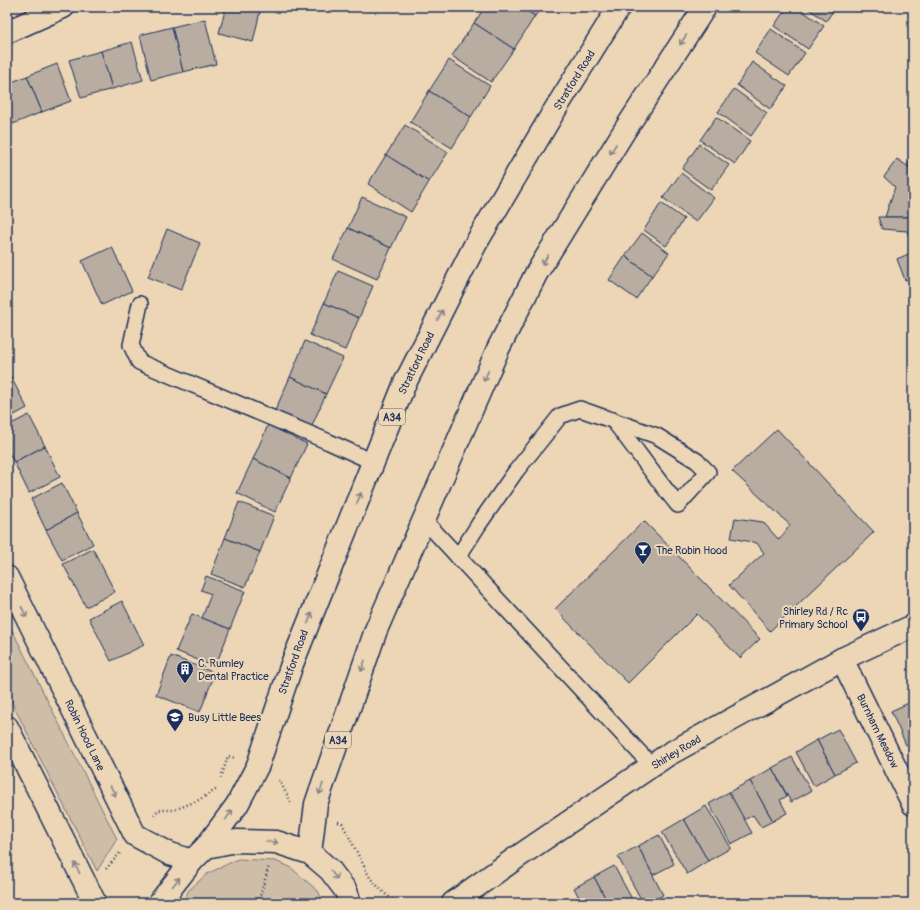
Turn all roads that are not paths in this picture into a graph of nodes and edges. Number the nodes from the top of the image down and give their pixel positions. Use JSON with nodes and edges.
{"nodes":[{"id":1,"x":63,"y":7,"type":"edge"},
{"id":2,"x":619,"y":7,"type":"edge"},
{"id":3,"x":705,"y":7,"type":"edge"},
{"id":4,"x":7,"y":32,"type":"edge"},
{"id":5,"x":140,"y":304,"type":"dead end"},
{"id":6,"x":612,"y":420,"type":"junction"},
{"id":7,"x":373,"y":462,"type":"junction"},
{"id":8,"x":424,"y":520,"type":"junction"},
{"id":9,"x":458,"y":557,"type":"junction"},
{"id":10,"x":7,"y":577,"type":"edge"},
{"id":11,"x":913,"y":626,"type":"edge"},
{"id":12,"x":842,"y":659,"type":"junction"},
{"id":13,"x":7,"y":727,"type":"edge"},
{"id":14,"x":652,"y":766,"type":"junction"},
{"id":15,"x":913,"y":804,"type":"edge"},
{"id":16,"x":310,"y":853,"type":"junction"},
{"id":17,"x":199,"y":854,"type":"junction"},
{"id":18,"x":95,"y":903,"type":"edge"},
{"id":19,"x":159,"y":903,"type":"edge"},
{"id":20,"x":350,"y":903,"type":"edge"},
{"id":21,"x":453,"y":903,"type":"edge"}],
"edges":[{"from":1,"to":4,"type":"main road"},
{"from":7,"to":2,"type":"main road","name":"Stratford Road","number":"A34","one_way":true},
{"from":3,"to":8,"type":"main road","number":"A34","one_way":true},
{"from":5,"to":7,"type":"lane"},
{"from":6,"to":6,"type":"lane"},
{"from":6,"to":9,"type":"lane"},
{"from":17,"to":7,"type":"main road","name":"Stratford Road","number":"A34","one_way":true},
{"from":8,"to":9,"type":"lane"},
{"from":8,"to":16,"type":"main road","number":"A34","one_way":true},
{"from":9,"to":14,"type":"lane"},
{"from":10,"to":17,"type":"main road","name":"Robin Hood Lane","one_way":true},
{"from":11,"to":12,"type":"main road","name":"Shirley Road"},
{"from":12,"to":14,"type":"main road","name":"Shirley Road"},
{"from":12,"to":15,"type":"main road","name":"Burnham Meadow"},
{"from":18,"to":13,"type":"main road","one_way":true},
{"from":14,"to":21,"type":"main road","name":"Shirley Road"},
{"from":17,"to":16,"type":"main road","one_way":true},
{"from":16,"to":20,"type":"main road","one_way":true},
{"from":19,"to":17,"type":"main road","name":"Stratford Road","one_way":true}]}
